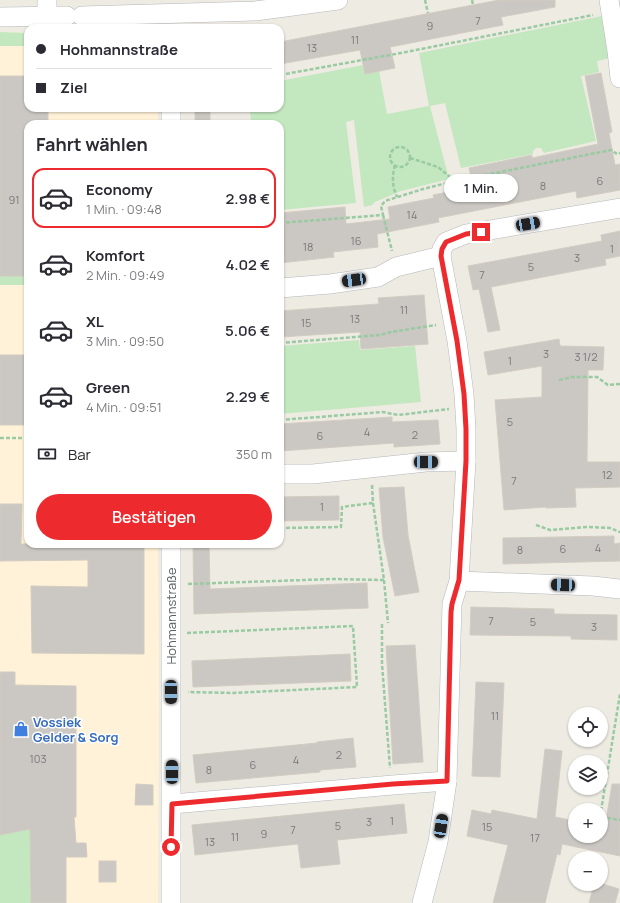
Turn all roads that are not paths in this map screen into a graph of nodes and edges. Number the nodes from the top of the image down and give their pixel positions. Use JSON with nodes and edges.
{"nodes":[{"id":1,"x":338,"y":0,"type":"edge"},
{"id":2,"x":609,"y":0,"type":"edge"},
{"id":3,"x":47,"y":8,"type":"edge"},
{"id":4,"x":0,"y":16,"type":"edge"},
{"id":5,"x":170,"y":21,"type":"edge"},
{"id":6,"x":620,"y":78,"type":"edge"},
{"id":7,"x":620,"y":208,"type":"edge"},
{"id":8,"x":441,"y":256,"type":"junction"},
{"id":9,"x":284,"y":288,"type":"edge"},
{"id":10,"x":466,"y":461,"type":"junction"},
{"id":11,"x":284,"y":474,"type":"edge"},
{"id":12,"x":171,"y":548,"type":"edge"},
{"id":13,"x":459,"y":580,"type":"junction"},
{"id":14,"x":620,"y":589,"type":"edge"},
{"id":15,"x":447,"y":781,"type":"junction"},
{"id":16,"x":172,"y":804,"type":"junction"},
{"id":17,"x":171,"y":903,"type":"edge"},
{"id":18,"x":422,"y":903,"type":"edge"}],
"edges":[{"from":1,"to":5,"type":"street"},
{"from":2,"to":6,"type":"street"},
{"from":3,"to":4,"type":"street"},
{"from":3,"to":5,"type":"street"},
{"from":7,"to":8,"type":"street"},
{"from":8,"to":9,"type":"street"},
{"from":8,"to":10,"type":"street"},
{"from":10,"to":11,"type":"street"},
{"from":10,"to":13,"type":"street"},
{"from":12,"to":16,"type":"street","name":"Hohmannstraße"},
{"from":13,"to":14,"type":"street"},
{"from":13,"to":15,"type":"street"},
{"from":15,"to":16,"type":"street"},
{"from":15,"to":18,"type":"street"},
{"from":16,"to":17,"type":"street","name":"Hohmannstraße"}]}
